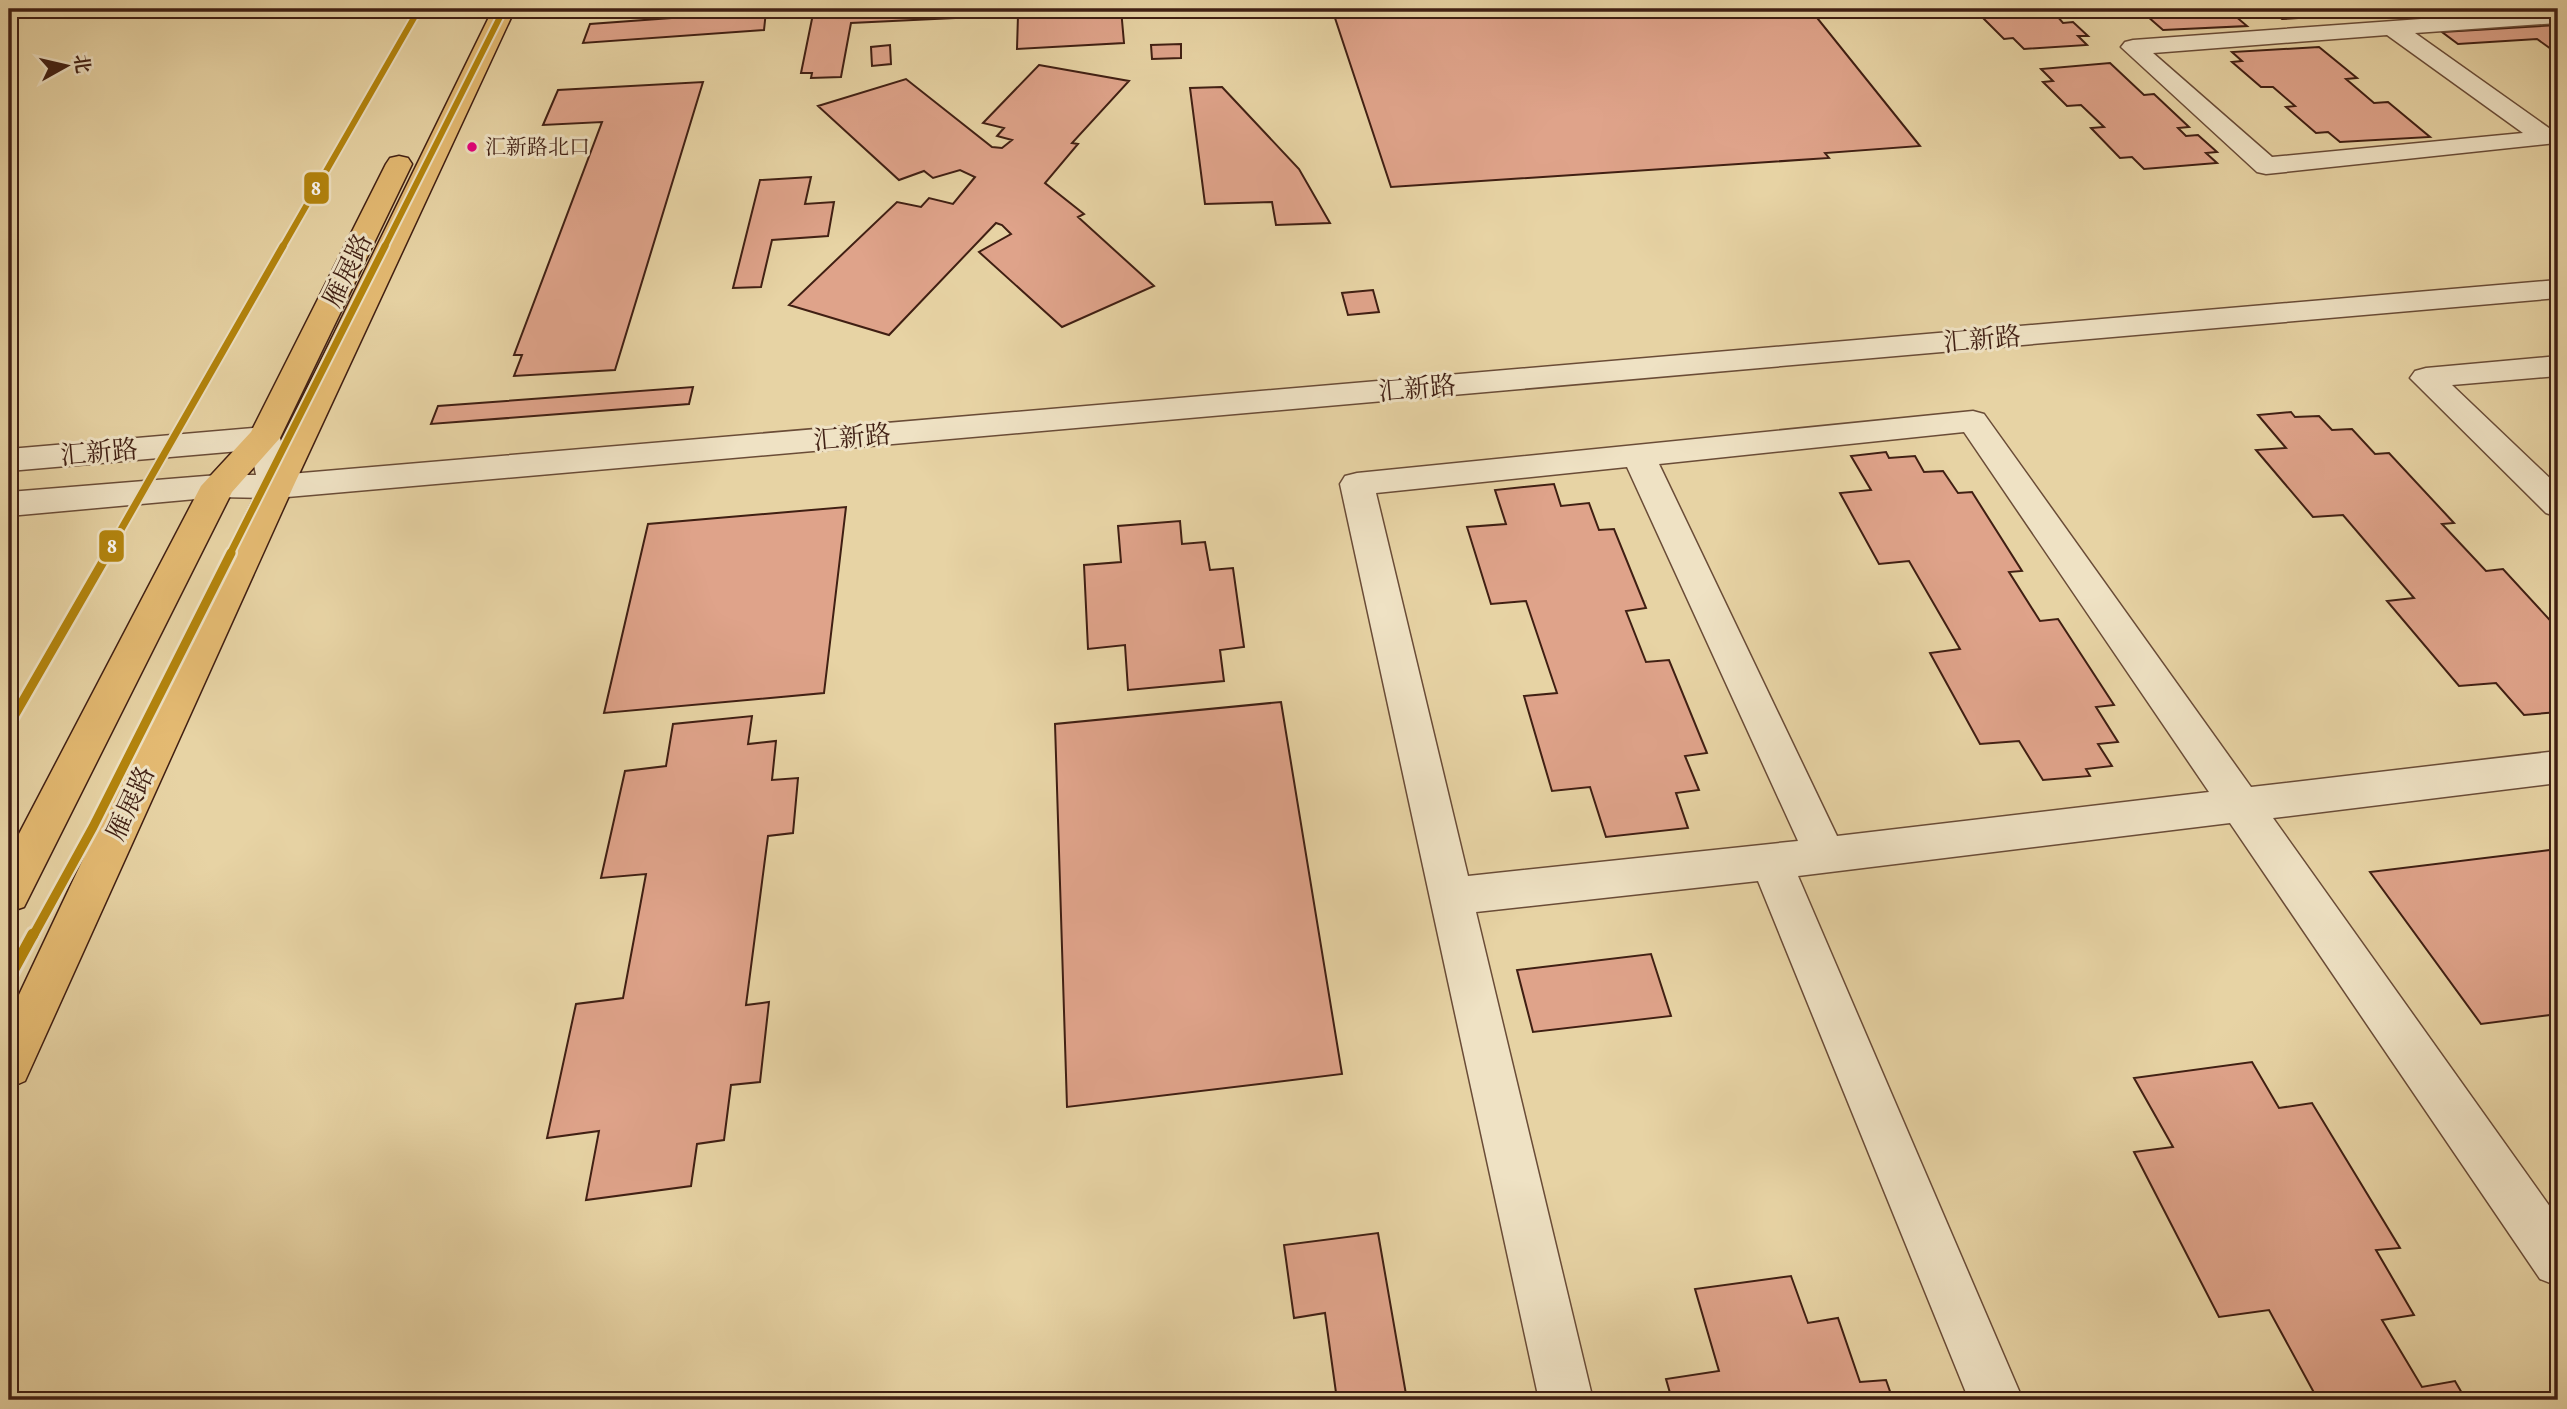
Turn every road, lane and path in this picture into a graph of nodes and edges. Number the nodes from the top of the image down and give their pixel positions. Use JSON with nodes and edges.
{"nodes":[{"id":1,"x":477,"y":9,"type":"edge"},
{"id":2,"x":504,"y":9,"type":"edge"},
{"id":3,"x":2558,"y":16,"type":"edge"},
{"id":4,"x":2392,"y":28,"type":"junction"},
{"id":5,"x":2558,"y":289,"type":"edge"},
{"id":6,"x":2558,"y":366,"type":"edge"},
{"id":7,"x":264,"y":438,"type":"junction"},
{"id":8,"x":1638,"y":455,"type":"junction"},
{"id":9,"x":9,"y":460,"type":"edge"},
{"id":10,"x":218,"y":486,"type":"junction"},
{"id":11,"x":276,"y":487,"type":"junction"},
{"id":12,"x":9,"y":504,"type":"edge"},
{"id":13,"x":2558,"y":505,"type":"edge"},
{"id":14,"x":2558,"y":767,"type":"edge"},
{"id":15,"x":2242,"y":806,"type":"junction"},
{"id":16,"x":1825,"y":855,"type":"junction"},
{"id":17,"x":1771,"y":862,"type":"junction"},
{"id":18,"x":9,"y":894,"type":"edge"},
{"id":19,"x":1451,"y":896,"type":"junction"},
{"id":20,"x":9,"y":1066,"type":"edge"},
{"id":21,"x":2558,"y":1261,"type":"edge"},
{"id":22,"x":1566,"y":1400,"type":"edge"},
{"id":23,"x":1996,"y":1400,"type":"edge"}],
"edges":[{"from":1,"to":7,"type":"main road","name":"雁展路"},
{"from":2,"to":11,"type":"main road","name":"雁展路"},
{"from":3,"to":4,"type":"street"},
{"from":4,"to":4,"type":"street"},
{"from":5,"to":11,"type":"street","name":"汇新路"},
{"from":6,"to":13,"type":"street"},
{"from":7,"to":9,"type":"street","name":"汇新路"},
{"from":7,"to":10,"type":"main road","name":"雁展路"},
{"from":7,"to":11,"type":"street"},
{"from":8,"to":15,"type":"street"},
{"from":8,"to":16,"type":"street"},
{"from":8,"to":19,"type":"street"},
{"from":10,"to":11,"type":"street","name":"汇新路"},
{"from":10,"to":12,"type":"street","name":"汇新路"},
{"from":10,"to":18,"type":"main road","name":"雁展路"},
{"from":11,"to":20,"type":"main road","name":"雁展路"},
{"from":14,"to":15,"type":"street"},
{"from":15,"to":16,"type":"street"},
{"from":15,"to":21,"type":"street"},
{"from":16,"to":17,"type":"street"},
{"from":17,"to":19,"type":"street"},
{"from":17,"to":23,"type":"street"},
{"from":19,"to":22,"type":"street"}]}
